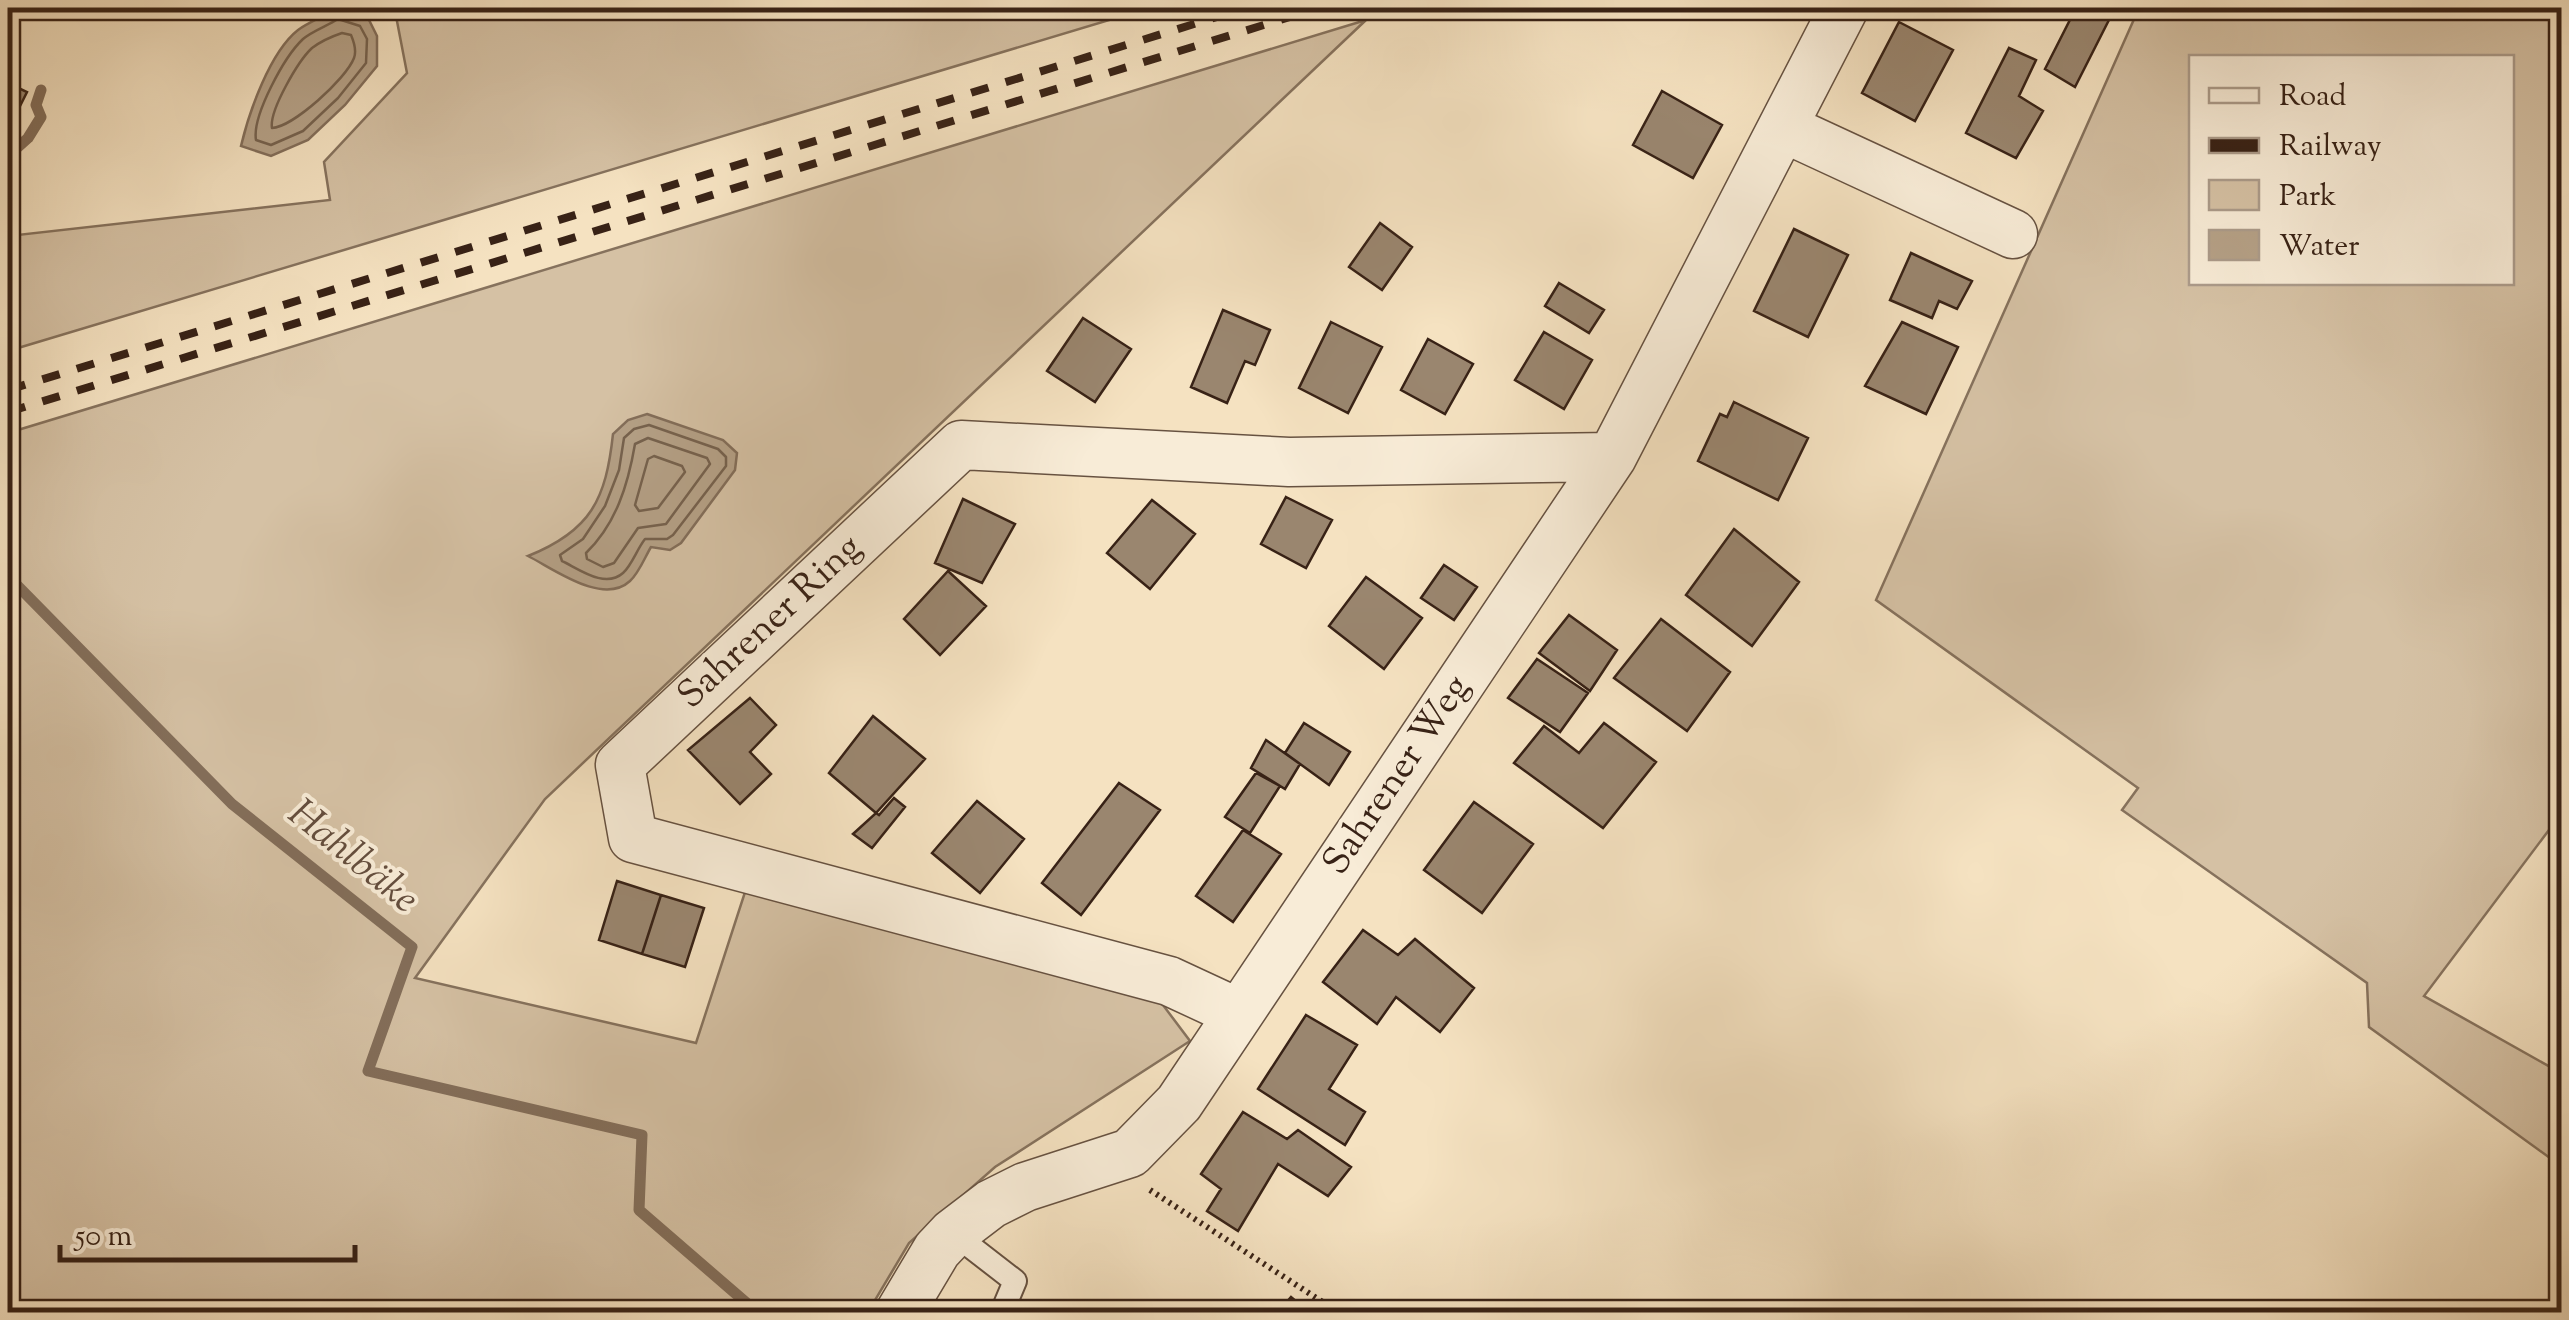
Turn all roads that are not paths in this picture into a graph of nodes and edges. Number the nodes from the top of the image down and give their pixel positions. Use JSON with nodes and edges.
{"nodes":[{"id":1,"x":1844,"y":8,"type":"edge"},
{"id":2,"x":1784,"y":128,"type":"junction"},
{"id":3,"x":2013,"y":234,"type":"dead end"},
{"id":4,"x":1612,"y":457,"type":"junction"},
{"id":5,"x":1238,"y":1014,"type":"junction"},
{"id":6,"x":953,"y":1233,"type":"junction"},
{"id":7,"x":900,"y":1312,"type":"edge"},
{"id":8,"x":1002,"y":1312,"type":"edge"}],
"edges":[{"from":1,"to":2,"type":"street","name":"Sahrener Weg"},
{"from":2,"to":3,"type":"street"},
{"from":2,"to":4,"type":"street","name":"Sahrener Weg"},
{"from":4,"to":5,"type":"street","name":"Sahrener Weg"},
{"from":4,"to":5,"type":"street","name":"Sahrener Ring"},
{"from":5,"to":6,"type":"street","name":"Sahrener Weg"},
{"from":6,"to":7,"type":"street","name":"Sahrener Weg"},
{"from":6,"to":8,"type":"lane"}]}
